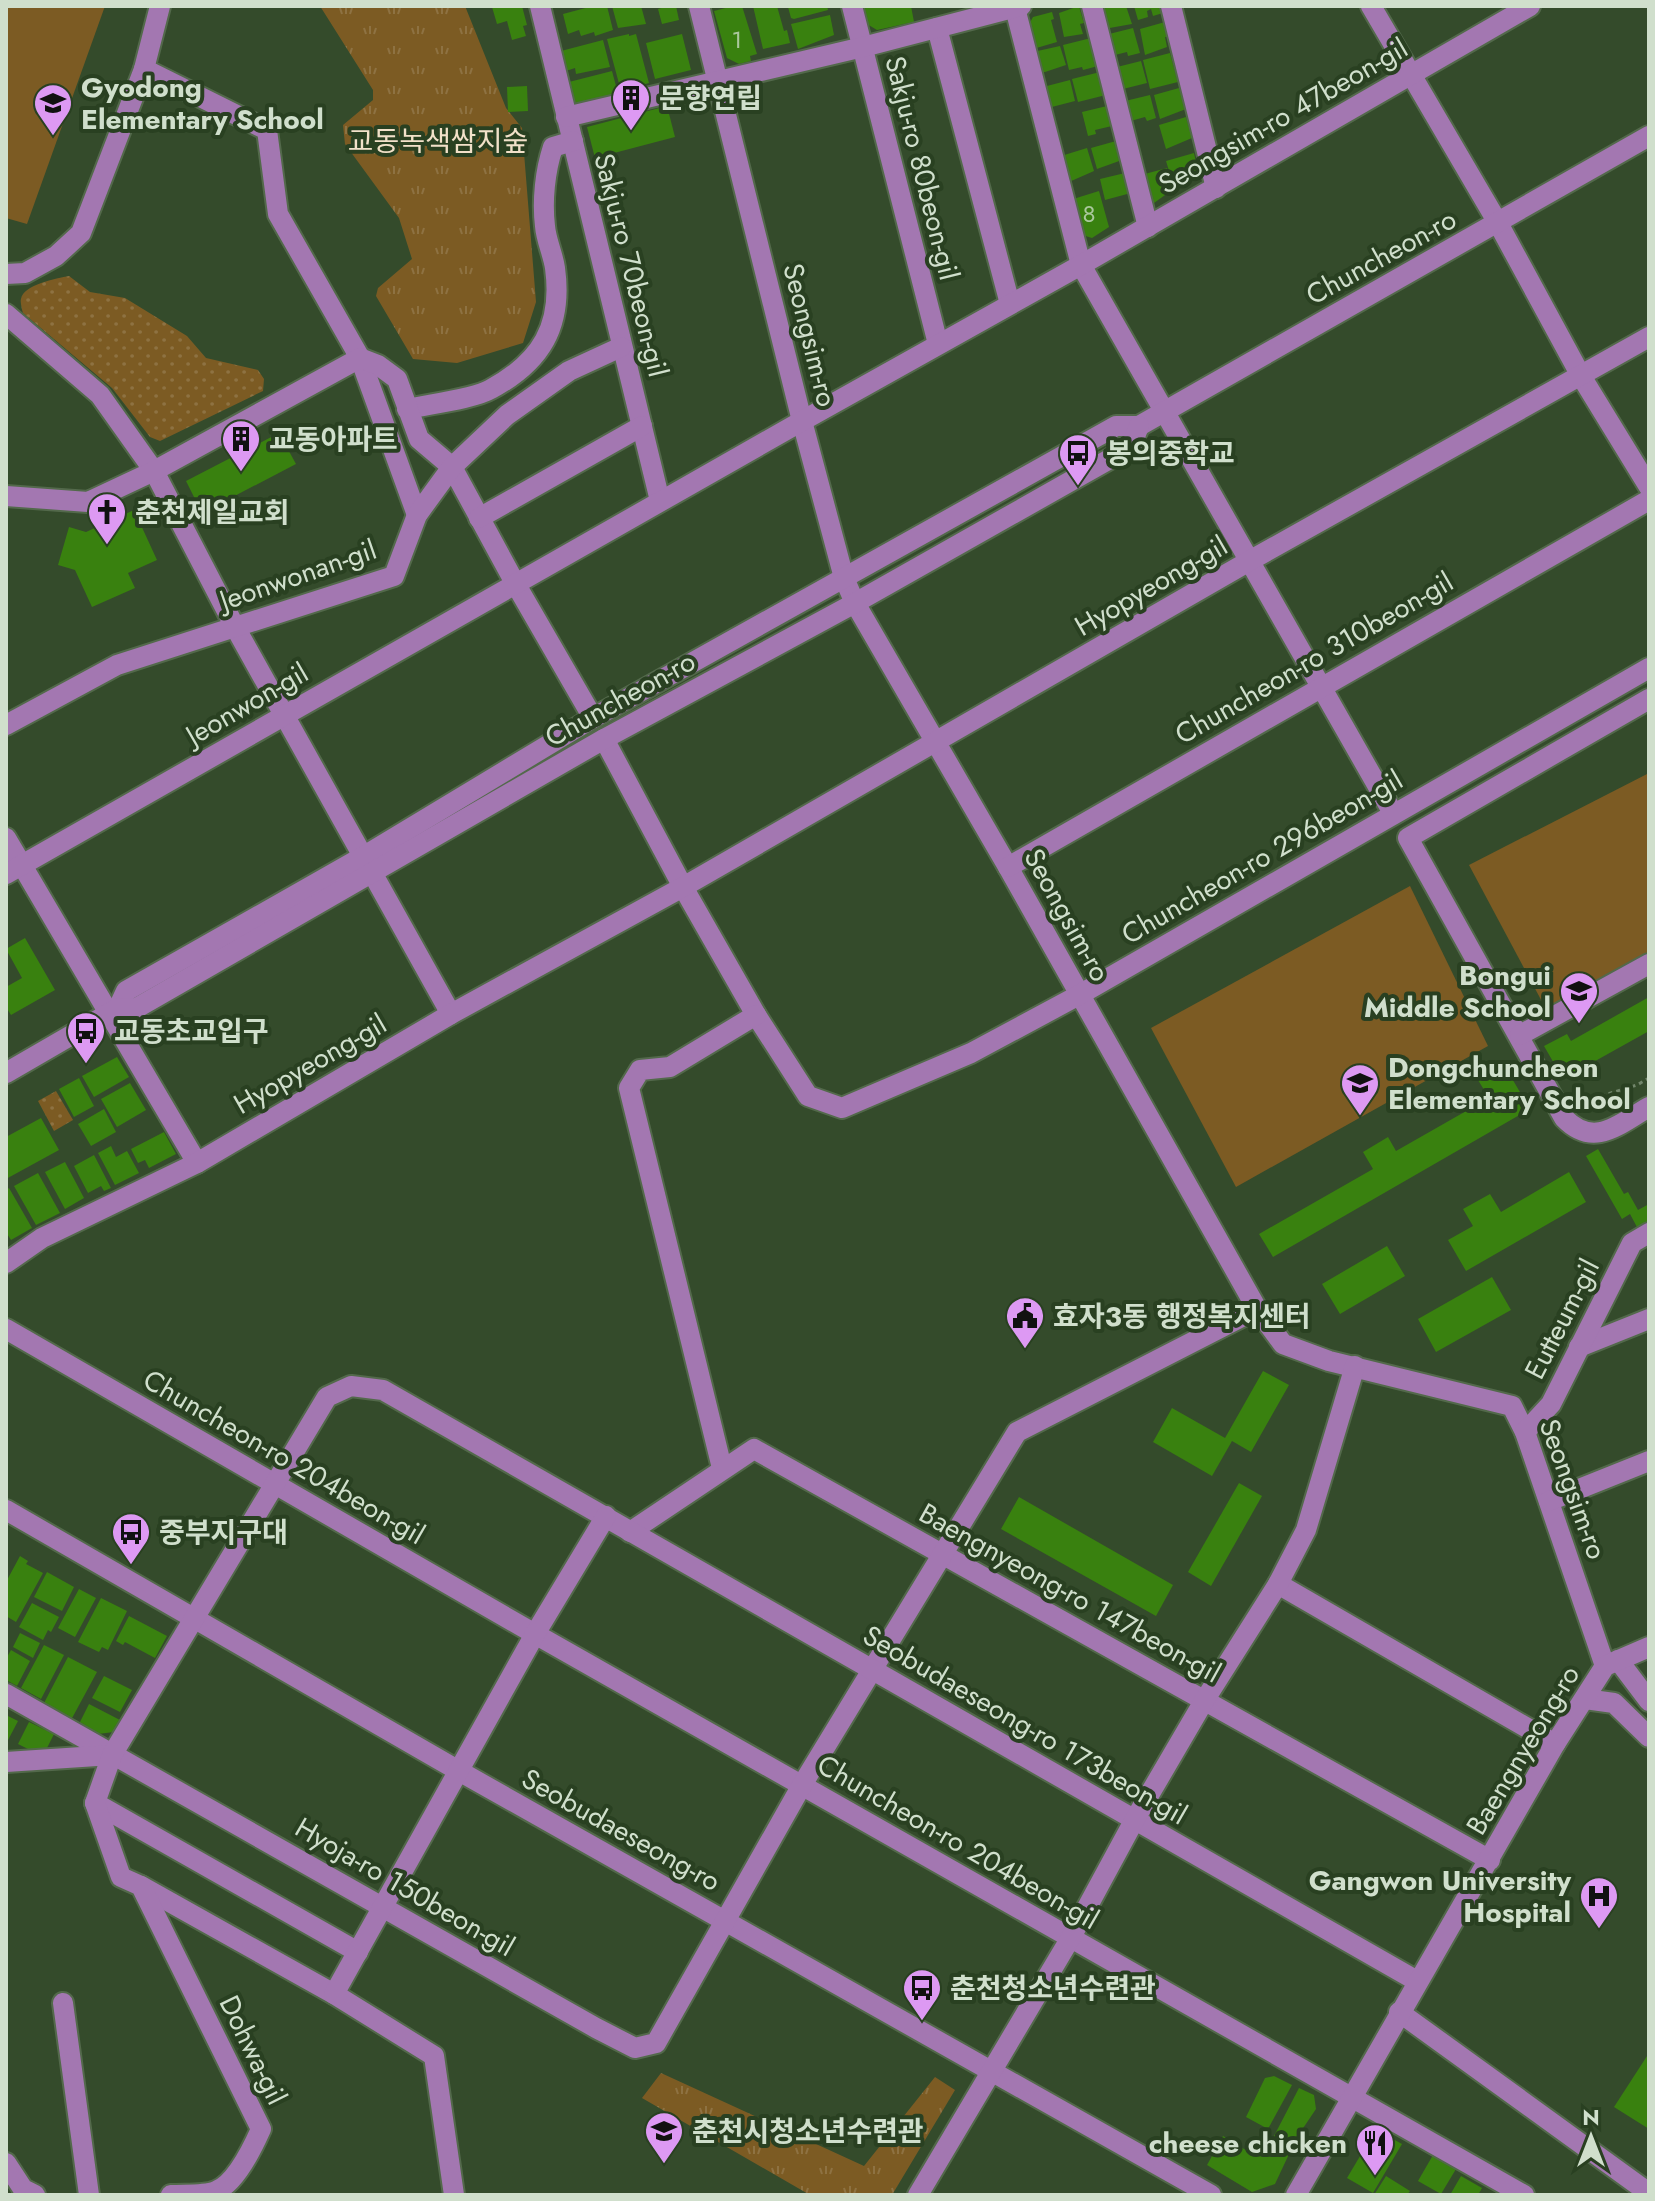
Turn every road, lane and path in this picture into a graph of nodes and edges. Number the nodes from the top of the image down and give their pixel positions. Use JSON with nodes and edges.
{"nodes":[{"id":1,"x":160,"y":6,"type":"edge"},
{"id":2,"x":540,"y":6,"type":"edge"},
{"id":3,"x":699,"y":6,"type":"edge"},
{"id":4,"x":852,"y":6,"type":"edge"},
{"id":5,"x":1092,"y":6,"type":"edge"},
{"id":6,"x":1171,"y":6,"type":"edge"},
{"id":7,"x":1371,"y":6,"type":"edge"},
{"id":8,"x":1530,"y":6,"type":"edge"},
{"id":9,"x":1018,"y":7,"type":"edge"},
{"id":10,"x":937,"y":28,"type":"junction"},
{"id":11,"x":863,"y":47,"type":"junction"},
{"id":12,"x":144,"y":69,"type":"junction"},
{"id":13,"x":1411,"y":74,"type":"junction"},
{"id":14,"x":718,"y":82,"type":"junction"},
{"id":15,"x":566,"y":117,"type":"junction"},
{"id":16,"x":1649,"y":136,"type":"edge"},
{"id":17,"x":573,"y":141,"type":"junction"},
{"id":18,"x":1216,"y":188,"type":"junction"},
{"id":19,"x":1498,"y":223,"type":"junction"},
{"id":20,"x":1148,"y":227,"type":"junction"},
{"id":21,"x":1081,"y":265,"type":"junction"},
{"id":22,"x":6,"y":274,"type":"edge"},
{"id":23,"x":1010,"y":304,"type":"junction"},
{"id":24,"x":6,"y":314,"type":"edge"},
{"id":25,"x":1649,"y":337,"type":"edge"},
{"id":26,"x":938,"y":344,"type":"junction"},
{"id":27,"x":621,"y":347,"type":"junction"},
{"id":28,"x":360,"y":358,"type":"junction"},
{"id":29,"x":1581,"y":376,"type":"junction"},
{"id":30,"x":407,"y":409,"type":"junction"},
{"id":31,"x":1166,"y":410,"type":"junction"},
{"id":32,"x":802,"y":421,"type":"junction"},
{"id":33,"x":642,"y":426,"type":"junction"},
{"id":34,"x":1139,"y":426,"type":"junction"},
{"id":35,"x":452,"y":467,"type":"junction"},
{"id":36,"x":154,"y":471,"type":"junction"},
{"id":37,"x":1649,"y":487,"type":"edge"},
{"id":38,"x":6,"y":496,"type":"edge"},
{"id":39,"x":1649,"y":500,"type":"edge"},
{"id":40,"x":660,"y":501,"type":"junction"},
{"id":41,"x":417,"y":515,"type":"junction"},
{"id":42,"x":479,"y":518,"type":"junction"},
{"id":43,"x":1251,"y":560,"type":"junction"},
{"id":44,"x":844,"y":578,"type":"junction"},
{"id":45,"x":515,"y":583,"type":"junction"},
{"id":46,"x":855,"y":603,"type":"junction"},
{"id":47,"x":235,"y":627,"type":"junction"},
{"id":48,"x":1649,"y":668,"type":"edge"},
{"id":49,"x":1321,"y":686,"type":"junction"},
{"id":50,"x":1647,"y":704,"type":"edge"},
{"id":51,"x":284,"y":716,"type":"junction"},
{"id":52,"x":593,"y":718,"type":"junction"},
{"id":53,"x":6,"y":725,"type":"edge"},
{"id":54,"x":604,"y":739,"type":"junction"},
{"id":55,"x":935,"y":742,"type":"junction"},
{"id":56,"x":1393,"y":813,"type":"junction"},
{"id":57,"x":6,"y":838,"type":"edge"},
{"id":58,"x":368,"y":864,"type":"junction"},
{"id":59,"x":1008,"y":867,"type":"junction"},
{"id":60,"x":14,"y":870,"type":"edge"},
{"id":61,"x":683,"y":887,"type":"junction"},
{"id":62,"x":1649,"y":964,"type":"edge"},
{"id":63,"x":1079,"y":995,"type":"junction"},
{"id":64,"x":112,"y":1011,"type":"junction"},
{"id":65,"x":451,"y":1014,"type":"junction"},
{"id":66,"x":756,"y":1015,"type":"junction"},
{"id":67,"x":1520,"y":1035,"type":"junction"},
{"id":68,"x":6,"y":1073,"type":"edge"},
{"id":69,"x":1649,"y":1078,"type":"edge"},
{"id":70,"x":1649,"y":1107,"type":"edge"},
{"id":71,"x":1559,"y":1109,"type":"junction"},
{"id":72,"x":197,"y":1163,"type":"junction"},
{"id":73,"x":1649,"y":1233,"type":"edge"},
{"id":74,"x":6,"y":1263,"type":"edge"},
{"id":75,"x":1257,"y":1309,"type":"junction"},
{"id":76,"x":1649,"y":1319,"type":"edge"},
{"id":77,"x":6,"y":1329,"type":"edge"},
{"id":78,"x":1579,"y":1347,"type":"junction"},
{"id":79,"x":1355,"y":1366,"type":"junction"},
{"id":80,"x":1525,"y":1432,"type":"junction"},
{"id":81,"x":1649,"y":1461,"type":"edge"},
{"id":82,"x":722,"y":1468,"type":"junction"},
{"id":83,"x":275,"y":1484,"type":"junction"},
{"id":84,"x":1549,"y":1501,"type":"junction"},
{"id":85,"x":6,"y":1510,"type":"edge"},
{"id":86,"x":606,"y":1516,"type":"junction"},
{"id":87,"x":630,"y":1532,"type":"junction"},
{"id":88,"x":943,"y":1553,"type":"junction"},
{"id":89,"x":1278,"y":1584,"type":"junction"},
{"id":90,"x":195,"y":1616,"type":"junction"},
{"id":91,"x":535,"y":1634,"type":"junction"},
{"id":92,"x":1649,"y":1647,"type":"edge"},
{"id":93,"x":1612,"y":1663,"type":"junction"},
{"id":94,"x":874,"y":1671,"type":"junction"},
{"id":95,"x":6,"y":1694,"type":"edge"},
{"id":96,"x":1585,"y":1699,"type":"junction"},
{"id":97,"x":1204,"y":1701,"type":"junction"},
{"id":98,"x":1649,"y":1701,"type":"edge"},
{"id":99,"x":1649,"y":1737,"type":"edge"},
{"id":100,"x":1555,"y":1744,"type":"junction"},
{"id":101,"x":112,"y":1755,"type":"junction"},
{"id":102,"x":6,"y":1762,"type":"edge"},
{"id":103,"x":459,"y":1771,"type":"junction"},
{"id":104,"x":802,"y":1785,"type":"junction"},
{"id":105,"x":95,"y":1803,"type":"junction"},
{"id":106,"x":1135,"y":1819,"type":"junction"},
{"id":107,"x":1490,"y":1860,"type":"junction"},
{"id":108,"x":141,"y":1886,"type":"junction"},
{"id":109,"x":384,"y":1906,"type":"junction"},
{"id":110,"x":726,"y":1920,"type":"junction"},
{"id":111,"x":1070,"y":1939,"type":"junction"},
{"id":112,"x":358,"y":1952,"type":"junction"},
{"id":113,"x":1417,"y":1981,"type":"junction"},
{"id":114,"x":334,"y":1994,"type":"junction"},
{"id":115,"x":63,"y":2003,"type":"dead end"},
{"id":116,"x":1399,"y":2012,"type":"junction"},
{"id":117,"x":989,"y":2071,"type":"junction"},
{"id":118,"x":1353,"y":2100,"type":"junction"},
{"id":119,"x":6,"y":2163,"type":"edge"},
{"id":120,"x":217,"y":2193,"type":"edge"},
{"id":121,"x":1649,"y":2193,"type":"edge"},
{"id":122,"x":35,"y":2195,"type":"edge"},
{"id":123,"x":89,"y":2195,"type":"edge"},
{"id":124,"x":171,"y":2195,"type":"edge"},
{"id":125,"x":454,"y":2195,"type":"edge"},
{"id":126,"x":918,"y":2195,"type":"edge"},
{"id":127,"x":1211,"y":2195,"type":"edge"},
{"id":128,"x":1296,"y":2195,"type":"edge"},
{"id":129,"x":1524,"y":2195,"type":"edge"}],
"edges":[{"from":1,"to":12,"type":"street"},
{"from":2,"to":15,"type":"street","name":"Sakju-ro 70beon-gil"},
{"from":3,"to":14,"type":"street","name":"Seongsim-ro"},
{"from":4,"to":11,"type":"street","name":"Sakju-ro 80beon-gil"},
{"from":5,"to":20,"type":"street","name":"Seongsim-ro 47beon-gil"},
{"from":6,"to":18,"type":"street"},
{"from":7,"to":13,"type":"street"},
{"from":8,"to":13,"type":"street","name":"Seongsim-ro 47beon-gil"},
{"from":9,"to":10,"type":"street"},
{"from":9,"to":21,"type":"street"},
{"from":10,"to":11,"type":"street"},
{"from":10,"to":23,"type":"street"},
{"from":11,"to":14,"type":"street"},
{"from":11,"to":26,"type":"street","name":"Sakju-ro 80beon-gil"},
{"from":12,"to":22,"type":"street"},
{"from":12,"to":28,"type":"street"},
{"from":13,"to":18,"type":"street","name":"Seongsim-ro 47beon-gil"},
{"from":13,"to":19,"type":"street"},
{"from":14,"to":15,"type":"street"},
{"from":14,"to":32,"type":"street","name":"Seongsim-ro"},
{"from":15,"to":17,"type":"street","name":"Sakju-ro 70beon-gil"},
{"from":16,"to":19,"type":"street","name":"Chuncheon-ro"},
{"from":17,"to":27,"type":"street","name":"Sakju-ro 70beon-gil"},
{"from":17,"to":30,"type":"street"},
{"from":18,"to":20,"type":"street","name":"Seongsim-ro 47beon-gil"},
{"from":19,"to":29,"type":"street"},
{"from":19,"to":31,"type":"street","name":"Chuncheon-ro"},
{"from":20,"to":21,"type":"street","name":"Seongsim-ro 47beon-gil"},
{"from":21,"to":23,"type":"street","name":"Seongsim-ro 47beon-gil"},
{"from":21,"to":31,"type":"street"},
{"from":23,"to":26,"type":"street","name":"Seongsim-ro 47beon-gil"},
{"from":24,"to":36,"type":"street"},
{"from":25,"to":29,"type":"street","name":"Hyopyeong-gil"},
{"from":26,"to":32,"type":"street","name":"Seongsim-ro 47beon-gil"},
{"from":27,"to":33,"type":"street","name":"Sakju-ro 70beon-gil"},
{"from":27,"to":35,"type":"street","name":"Jeonwonan-gil"},
{"from":28,"to":30,"type":"street"},
{"from":28,"to":36,"type":"street"},
{"from":28,"to":41,"type":"street"},
{"from":29,"to":37,"type":"street"},
{"from":29,"to":43,"type":"street","name":"Hyopyeong-gil"},
{"from":30,"to":35,"type":"street"},
{"from":31,"to":34,"type":"street","name":"Chuncheon-ro"},
{"from":31,"to":43,"type":"street"},
{"from":32,"to":40,"type":"street","name":"Jeonwon-gil"},
{"from":32,"to":44,"type":"street","name":"Seongsim-ro"},
{"from":33,"to":40,"type":"street","name":"Sakju-ro 70beon-gil"},
{"from":33,"to":42,"type":"street"},
{"from":34,"to":44,"type":"street","name":"Chuncheon-ro"},
{"from":34,"to":46,"type":"street","name":"Chuncheon-ro"},
{"from":35,"to":41,"type":"street","name":"Jeonwonan-gil"},
{"from":35,"to":42,"type":"street"},
{"from":36,"to":38,"type":"street"},
{"from":36,"to":47,"type":"street"},
{"from":39,"to":49,"type":"street","name":"Chuncheon-ro 310beon-gil"},
{"from":40,"to":45,"type":"street","name":"Jeonwon-gil"},
{"from":41,"to":47,"type":"street","name":"Jeonwonan-gil"},
{"from":42,"to":45,"type":"street"},
{"from":43,"to":49,"type":"street"},
{"from":43,"to":55,"type":"street","name":"Hyopyeong-gil"},
{"from":44,"to":46,"type":"street","name":"Seongsim-ro"},
{"from":44,"to":52,"type":"street","name":"Chuncheon-ro"},
{"from":45,"to":51,"type":"street","name":"Jeonwon-gil"},
{"from":45,"to":52,"type":"street"},
{"from":46,"to":54,"type":"street","name":"Chuncheon-ro"},
{"from":46,"to":55,"type":"street","name":"Seongsim-ro"},
{"from":47,"to":51,"type":"street"},
{"from":47,"to":53,"type":"street","name":"Jeonwonan-gil"},
{"from":48,"to":56,"type":"street","name":"Chuncheon-ro 296beon-gil"},
{"from":49,"to":56,"type":"street"},
{"from":49,"to":59,"type":"street","name":"Chuncheon-ro 310beon-gil"},
{"from":50,"to":67,"type":"street"},
{"from":51,"to":58,"type":"street"},
{"from":51,"to":60,"type":"street","name":"Jeonwon-gil"},
{"from":52,"to":58,"type":"street","name":"Chuncheon-ro"},
{"from":54,"to":58,"type":"street","name":"Chuncheon-ro"},
{"from":54,"to":61,"type":"street"},
{"from":55,"to":59,"type":"street","name":"Seongsim-ro"},
{"from":55,"to":61,"type":"street","name":"Hyopyeong-gil"},
{"from":56,"to":63,"type":"street","name":"Chuncheon-ro 296beon-gil"},
{"from":57,"to":60,"type":"street"},
{"from":58,"to":64,"type":"street","name":"Chuncheon-ro"},
{"from":58,"to":65,"type":"street"},
{"from":59,"to":63,"type":"street","name":"Seongsim-ro"},
{"from":60,"to":64,"type":"street"},
{"from":61,"to":65,"type":"street","name":"Hyopyeong-gil"},
{"from":61,"to":66,"type":"street"},
{"from":62,"to":67,"type":"street"},
{"from":63,"to":66,"type":"street","name":"Chuncheon-ro 296beon-gil"},
{"from":63,"to":75,"type":"street","name":"Seongsim-ro"},
{"from":64,"to":68,"type":"street","name":"Chuncheon-ro"},
{"from":64,"to":72,"type":"street"},
{"from":65,"to":72,"type":"street","name":"Hyopyeong-gil"},
{"from":66,"to":82,"type":"street"},
{"from":67,"to":71,"type":"street"},
{"from":69,"to":71,"type":"path"},
{"from":70,"to":71,"type":"street"},
{"from":72,"to":74,"type":"street","name":"Hyopyeong-gil"},
{"from":73,"to":78,"type":"street","name":"Eutteum-gil"},
{"from":75,"to":79,"type":"street","name":"Seongsim-ro"},
{"from":75,"to":88,"type":"street","name":"Hyoja-ro 150beon-gil"},
{"from":76,"to":78,"type":"street"},
{"from":77,"to":83,"type":"street","name":"Chuncheon-ro 204beon-gil"},
{"from":78,"to":80,"type":"street","name":"Eutteum-gil"},
{"from":79,"to":80,"type":"street","name":"Seongsim-ro"},
{"from":79,"to":89,"type":"street"},
{"from":80,"to":84,"type":"street","name":"Seongsim-ro"},
{"from":81,"to":84,"type":"street"},
{"from":82,"to":87,"type":"street","name":"Baengnyeong-ro 147beon-gil"},
{"from":82,"to":88,"type":"street","name":"Baengnyeong-ro 147beon-gil"},
{"from":83,"to":86,"type":"street","name":"Seobudaeseong-ro 173beon-gil"},
{"from":83,"to":90,"type":"street","name":"Seobudaeseong-ro 173beon-gil"},
{"from":83,"to":91,"type":"street","name":"Chuncheon-ro 204beon-gil"},
{"from":84,"to":93,"type":"street","name":"Seongsim-ro"},
{"from":85,"to":90,"type":"street","name":"Seobudaeseong-ro"},
{"from":86,"to":87,"type":"street","name":"Seobudaeseong-ro 173beon-gil"},
{"from":86,"to":91,"type":"street"},
{"from":87,"to":94,"type":"street","name":"Seobudaeseong-ro 173beon-gil"},
{"from":88,"to":94,"type":"street","name":"Hyoja-ro 150beon-gil"},
{"from":88,"to":97,"type":"street","name":"Baengnyeong-ro 147beon-gil"},
{"from":89,"to":97,"type":"street"},
{"from":89,"to":100,"type":"street"},
{"from":90,"to":101,"type":"street"},
{"from":90,"to":103,"type":"street","name":"Seobudaeseong-ro"},
{"from":91,"to":103,"type":"street"},
{"from":91,"to":104,"type":"street","name":"Chuncheon-ro 204beon-gil"},
{"from":92,"to":93,"type":"street","name":"Baengnyeong-ro"},
{"from":93,"to":96,"type":"street","name":"Baengnyeong-ro"},
{"from":93,"to":98,"type":"street","name":"Seongsim-ro"},
{"from":94,"to":104,"type":"street","name":"Hyoja-ro 150beon-gil"},
{"from":94,"to":106,"type":"street","name":"Seobudaeseong-ro 173beon-gil"},
{"from":95,"to":101,"type":"street","name":"Hyoja-ro 150beon-gil"},
{"from":96,"to":99,"type":"street"},
{"from":96,"to":100,"type":"street","name":"Baengnyeong-ro"},
{"from":97,"to":106,"type":"street"},
{"from":97,"to":107,"type":"street","name":"Baengnyeong-ro 147beon-gil"},
{"from":100,"to":107,"type":"street","name":"Baengnyeong-ro"},
{"from":101,"to":102,"type":"street"},
{"from":101,"to":105,"type":"street"},
{"from":101,"to":109,"type":"street","name":"Hyoja-ro 150beon-gil"},
{"from":103,"to":109,"type":"street"},
{"from":103,"to":110,"type":"street","name":"Seobudaeseong-ro"},
{"from":104,"to":110,"type":"street","name":"Hyoja-ro 150beon-gil"},
{"from":104,"to":111,"type":"street","name":"Chuncheon-ro 204beon-gil"},
{"from":105,"to":108,"type":"street","name":"Dohwa-gil"},
{"from":105,"to":112,"type":"street"},
{"from":106,"to":111,"type":"street"},
{"from":106,"to":113,"type":"street","name":"Seobudaeseong-ro 173beon-gil"},
{"from":107,"to":113,"type":"street","name":"Baengnyeong-ro"},
{"from":108,"to":114,"type":"street","name":"Dohwa-gil"},
{"from":108,"to":120,"type":"street","name":"Dohwa-gil"},
{"from":109,"to":110,"type":"street","name":"Hyoja-ro 150beon-gil"},
{"from":109,"to":112,"type":"street"},
{"from":110,"to":117,"type":"street","name":"Seobudaeseong-ro"},
{"from":111,"to":117,"type":"street"},
{"from":111,"to":118,"type":"street","name":"Chuncheon-ro 204beon-gil"},
{"from":112,"to":114,"type":"street"},
{"from":113,"to":116,"type":"street","name":"Baengnyeong-ro"},
{"from":114,"to":125,"type":"street","name":"Dohwa-gil"},
{"from":115,"to":123,"type":"street"},
{"from":116,"to":118,"type":"street","name":"Baengnyeong-ro"},
{"from":116,"to":121,"type":"street"},
{"from":117,"to":126,"type":"street"},
{"from":117,"to":127,"type":"street","name":"Seobudaeseong-ro"},
{"from":118,"to":128,"type":"street","name":"Baengnyeong-ro"},
{"from":118,"to":129,"type":"street","name":"Chuncheon-ro 204beon-gil"},
{"from":119,"to":122,"type":"street"},
{"from":120,"to":124,"type":"street","name":"Dohwa-gil"}]}
